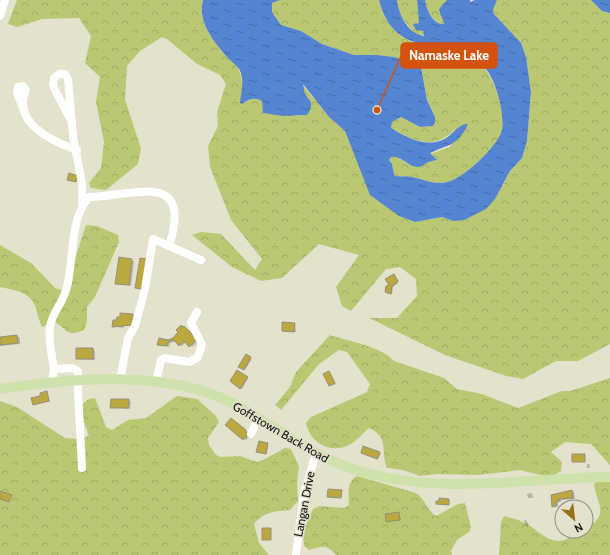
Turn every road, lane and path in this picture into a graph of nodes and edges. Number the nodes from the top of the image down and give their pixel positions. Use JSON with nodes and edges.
{"nodes":[{"id":1,"x":5,"y":0,"type":"edge"},
{"id":2,"x":0,"y":16,"type":"edge"},
{"id":3,"x":23,"y":108,"type":"dead end"},
{"id":4,"x":72,"y":122,"type":"junction"},
{"id":5,"x":77,"y":150,"type":"junction"},
{"id":6,"x":82,"y":205,"type":"junction"},
{"id":7,"x":169,"y":246,"type":"junction"},
{"id":8,"x":201,"y":260,"type":"dead end"},
{"id":9,"x":197,"y":312,"type":"dead end"},
{"id":10,"x":54,"y":369,"type":"junction"},
{"id":11,"x":78,"y":380,"type":"junction"},
{"id":12,"x":120,"y":380,"type":"junction"},
{"id":13,"x":52,"y":382,"type":"junction"},
{"id":14,"x":156,"y":382,"type":"junction"},
{"id":15,"x":4,"y":388,"type":"edge"},
{"id":16,"x":0,"y":395,"type":"edge"},
{"id":17,"x":258,"y":418,"type":"junction"},
{"id":18,"x":251,"y":434,"type":"dead end"},
{"id":19,"x":316,"y":454,"type":"junction"},
{"id":20,"x":82,"y":468,"type":"dead end"},
{"id":21,"x":610,"y":477,"type":"edge"},
{"id":22,"x":296,"y":555,"type":"edge"}],
"edges":[{"from":1,"to":2,"type":"street"},
{"from":3,"to":5,"type":"street"},
{"from":4,"to":4,"type":"street"},
{"from":4,"to":5,"type":"street"},
{"from":5,"to":6,"type":"street"},
{"from":6,"to":7,"type":"street"},
{"from":6,"to":10,"type":"street"},
{"from":7,"to":8,"type":"street"},
{"from":7,"to":12,"type":"street"},
{"from":9,"to":14,"type":"street"},
{"from":10,"to":11,"type":"street"},
{"from":10,"to":13,"type":"street"},
{"from":11,"to":12,"type":"main road","name":"Goffstown Back Road"},
{"from":11,"to":13,"type":"main road","name":"Goffstown Back Road"},
{"from":11,"to":20,"type":"street"},
{"from":12,"to":14,"type":"main road","name":"Goffstown Back Road"},
{"from":13,"to":15,"type":"main road","name":"Goffstown Back Road"},
{"from":14,"to":17,"type":"main road","name":"Goffstown Back Road"},
{"from":15,"to":16,"type":"street"},
{"from":17,"to":18,"type":"street"},
{"from":17,"to":19,"type":"main road","name":"Goffstown Back Road"},
{"from":19,"to":21,"type":"main road","name":"Goffstown Back Road"},
{"from":19,"to":22,"type":"street","name":"Langan Drive"}]}
